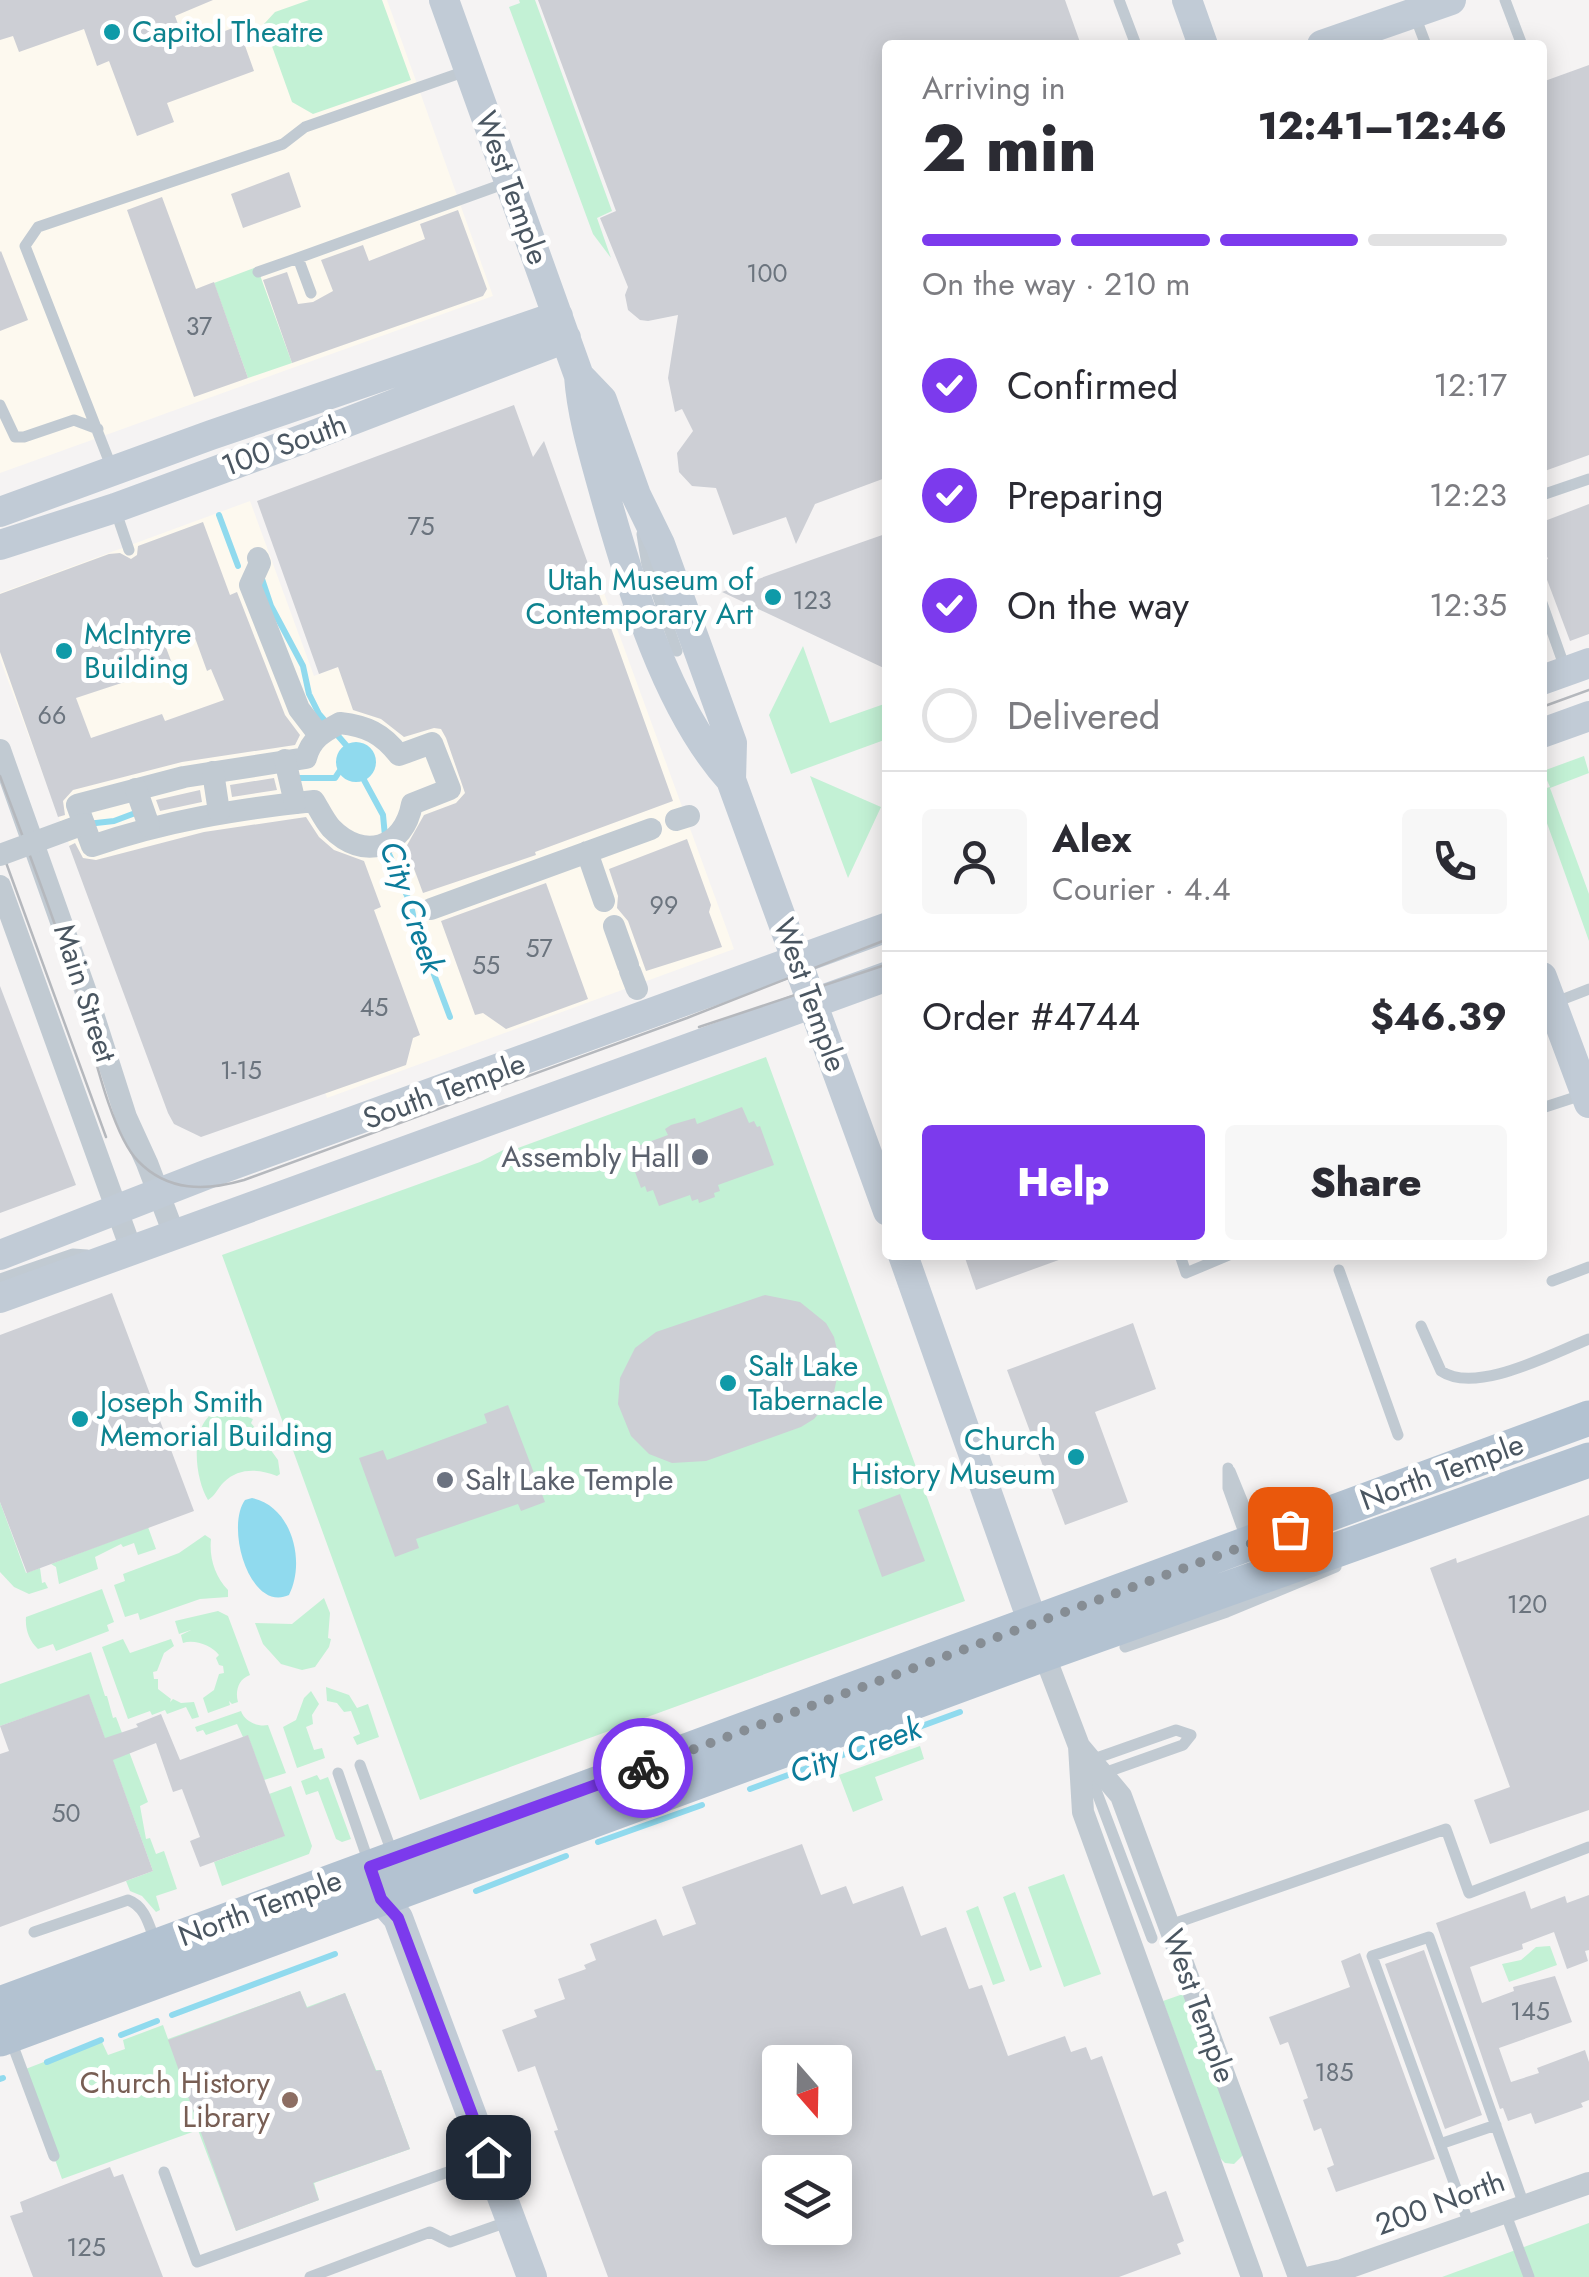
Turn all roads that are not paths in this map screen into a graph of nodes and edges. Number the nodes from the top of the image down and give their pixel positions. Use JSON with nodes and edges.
{"nodes":[{"id":1,"x":444,"y":0,"type":"edge"},
{"id":2,"x":1120,"y":0,"type":"edge"},
{"id":3,"x":1186,"y":0,"type":"edge"},
{"id":4,"x":1451,"y":0,"type":"edge"},
{"id":5,"x":1505,"y":0,"type":"edge"},
{"id":6,"x":1414,"y":13,"type":"junction"},
{"id":7,"x":1134,"y":40,"type":"edge"},
{"id":8,"x":1201,"y":40,"type":"edge"},
{"id":9,"x":1336,"y":40,"type":"edge"},
{"id":10,"x":1424,"y":40,"type":"edge"},
{"id":11,"x":1520,"y":40,"type":"edge"},
{"id":12,"x":470,"y":69,"type":"junction"},
{"id":13,"x":510,"y":181,"type":"junction"},
{"id":14,"x":298,"y":258,"type":"junction"},
{"id":15,"x":258,"y":272,"type":"dead end"},
{"id":16,"x":311,"y":293,"type":"dead end"},
{"id":17,"x":562,"y":326,"type":"junction"},
{"id":18,"x":579,"y":376,"type":"junction"},
{"id":19,"x":0,"y":405,"type":"edge"},
{"id":20,"x":98,"y":430,"type":"junction"},
{"id":21,"x":193,"y":442,"type":"junction"},
{"id":22,"x":113,"y":471,"type":"junction"},
{"id":23,"x":1589,"y":478,"type":"edge"},
{"id":24,"x":1547,"y":493,"type":"edge"},
{"id":25,"x":605,"y":495,"type":"junction"},
{"id":26,"x":636,"y":496,"type":"junction"},
{"id":27,"x":115,"y":508,"type":"junction"},
{"id":28,"x":0,"y":512,"type":"edge"},
{"id":29,"x":0,"y":545,"type":"edge"},
{"id":30,"x":129,"y":550,"type":"dead end"},
{"id":31,"x":258,"y":558,"type":"dead end"},
{"id":32,"x":647,"y":566,"type":"junction"},
{"id":33,"x":1547,"y":611,"type":"edge"},
{"id":34,"x":677,"y":651,"type":"dead end"},
{"id":35,"x":1566,"y":671,"type":"edge"},
{"id":36,"x":1587,"y":724,"type":"edge"},
{"id":37,"x":1547,"y":732,"type":"edge"},
{"id":38,"x":318,"y":735,"type":"junction"},
{"id":39,"x":0,"y":750,"type":"edge"},
{"id":40,"x":292,"y":763,"type":"junction"},
{"id":41,"x":212,"y":772,"type":"junction"},
{"id":42,"x":731,"y":780,"type":"junction"},
{"id":43,"x":136,"y":789,"type":"junction"},
{"id":44,"x":298,"y":798,"type":"junction"},
{"id":45,"x":218,"y":812,"type":"junction"},
{"id":46,"x":84,"y":825,"type":"junction"},
{"id":47,"x":149,"y":826,"type":"junction"},
{"id":48,"x":651,"y":829,"type":"dead end"},
{"id":49,"x":587,"y":852,"type":"junction"},
{"id":50,"x":0,"y":855,"type":"edge"},
{"id":51,"x":0,"y":886,"type":"edge"},
{"id":52,"x":430,"y":908,"type":"dead end"},
{"id":53,"x":882,"y":929,"type":"edge"},
{"id":54,"x":798,"y":960,"type":"junction"},
{"id":55,"x":632,"y":975,"type":"dead end"},
{"id":56,"x":882,"y":978,"type":"edge"},
{"id":57,"x":1589,"y":989,"type":"edge"},
{"id":58,"x":1547,"y":990,"type":"edge"},
{"id":59,"x":814,"y":1003,"type":"junction"},
{"id":60,"x":1587,"y":1092,"type":"edge"},
{"id":61,"x":1547,"y":1106,"type":"edge"},
{"id":62,"x":882,"y":1190,"type":"edge"},
{"id":63,"x":159,"y":1195,"type":"junction"},
{"id":64,"x":116,"y":1212,"type":"junction"},
{"id":65,"x":174,"y":1234,"type":"junction"},
{"id":66,"x":120,"y":1253,"type":"junction"},
{"id":67,"x":0,"y":1254,"type":"edge"},
{"id":68,"x":905,"y":1260,"type":"edge"},
{"id":69,"x":1182,"y":1260,"type":"edge"},
{"id":70,"x":1217,"y":1260,"type":"edge"},
{"id":71,"x":1589,"y":1267,"type":"edge"},
{"id":72,"x":1339,"y":1270,"type":"dead end"},
{"id":73,"x":0,"y":1279,"type":"edge"},
{"id":74,"x":1552,"y":1281,"type":"dead end"},
{"id":75,"x":0,"y":1298,"type":"edge"},
{"id":76,"x":1421,"y":1326,"type":"dead end"},
{"id":77,"x":1589,"y":1339,"type":"edge"},
{"id":78,"x":1589,"y":1418,"type":"edge"},
{"id":79,"x":1398,"y":1435,"type":"dead end"},
{"id":80,"x":1589,"y":1460,"type":"edge"},
{"id":81,"x":1253,"y":1543,"type":"junction"},
{"id":82,"x":1341,"y":1565,"type":"dead end"},
{"id":83,"x":1039,"y":1639,"type":"junction"},
{"id":84,"x":1126,"y":1647,"type":"dead end"},
{"id":85,"x":1092,"y":1760,"type":"junction"},
{"id":86,"x":360,"y":1765,"type":"dead end"},
{"id":87,"x":338,"y":1773,"type":"dead end"},
{"id":88,"x":1589,"y":1848,"type":"edge"},
{"id":89,"x":390,"y":1886,"type":"junction"},
{"id":90,"x":34,"y":1932,"type":"dead end"},
{"id":91,"x":1161,"y":1932,"type":"junction"},
{"id":92,"x":157,"y":1946,"type":"junction"},
{"id":93,"x":2,"y":2022,"type":"edge"},
{"id":94,"x":1496,"y":2125,"type":"junction"},
{"id":95,"x":1440,"y":2144,"type":"junction"},
{"id":96,"x":54,"y":2156,"type":"dead end"},
{"id":97,"x":488,"y":2157,"type":"junction"},
{"id":98,"x":164,"y":2172,"type":"dead end"},
{"id":99,"x":1589,"y":2182,"type":"edge"},
{"id":100,"x":1514,"y":2208,"type":"junction"},
{"id":101,"x":512,"y":2220,"type":"junction"},
{"id":102,"x":1470,"y":2224,"type":"junction"},
{"id":103,"x":310,"y":2277,"type":"edge"},
{"id":104,"x":532,"y":2277,"type":"edge"},
{"id":105,"x":1252,"y":2277,"type":"edge"},
{"id":106,"x":1299,"y":2277,"type":"edge"},
{"id":107,"x":1311,"y":2277,"type":"edge"},
{"id":108,"x":1529,"y":2277,"type":"edge"}],
"edges":[{"from":1,"to":12,"type":"street","name":"West Temple"},
{"from":2,"to":7,"type":"lane"},
{"from":3,"to":8,"type":"street"},
{"from":4,"to":6,"type":"street"},
{"from":5,"to":11,"type":"lane"},
{"from":6,"to":9,"type":"street"},
{"from":6,"to":10,"type":"lane"},
{"from":12,"to":13,"type":"street","name":"West Temple"},
{"from":12,"to":20,"type":"lane"},
{"from":13,"to":14,"type":"lane"},
{"from":13,"to":17,"type":"street","name":"West Temple"},
{"from":14,"to":15,"type":"lane"},
{"from":14,"to":16,"type":"lane"},
{"from":17,"to":18,"type":"street","name":"West Temple"},
{"from":17,"to":21,"type":"street","name":"100 South"},
{"from":17,"to":27,"type":"street","name":"100 South"},
{"from":18,"to":25,"type":"street","name":"West Temple"},
{"from":18,"to":26,"type":"street","name":"West Temple"},
{"from":19,"to":20,"type":"lane"},
{"from":20,"to":22,"type":"lane"},
{"from":21,"to":22,"type":"street","name":"100 South"},
{"from":21,"to":27,"type":"street"},
{"from":22,"to":28,"type":"street","name":"100 South"},
{"from":23,"to":24,"type":"lane"},
{"from":25,"to":32,"type":"lane"},
{"from":25,"to":42,"type":"street","name":"West Temple"},
{"from":26,"to":32,"type":"lane"},
{"from":26,"to":42,"type":"street","name":"West Temple"},
{"from":27,"to":29,"type":"street","name":"100 South"},
{"from":27,"to":30,"type":"lane"},
{"from":31,"to":38,"type":"street"},
{"from":32,"to":34,"type":"lane"},
{"from":33,"to":35,"type":"lane"},
{"from":36,"to":37,"type":"street"},
{"from":38,"to":40,"type":"street"},
{"from":38,"to":44,"type":"street"},
{"from":39,"to":63,"type":"street","name":"Main Street"},
{"from":40,"to":41,"type":"street"},
{"from":40,"to":44,"type":"street","bridge":true},
{"from":40,"to":46,"type":"street"},
{"from":41,"to":43,"type":"street"},
{"from":41,"to":45,"type":"street","bridge":true},
{"from":42,"to":54,"type":"street","name":"West Temple"},
{"from":43,"to":46,"type":"street"},
{"from":43,"to":47,"type":"street","bridge":true},
{"from":44,"to":45,"type":"street"},
{"from":44,"to":46,"type":"street"},
{"from":45,"to":47,"type":"street"},
{"from":46,"to":47,"type":"street"},
{"from":46,"to":50,"type":"street","bridge":true},
{"from":48,"to":49,"type":"street"},
{"from":49,"to":52,"type":"street"},
{"from":49,"to":55,"type":"street"},
{"from":51,"to":64,"type":"street","name":"Main Street"},
{"from":53,"to":54,"type":"street","name":"South Temple"},
{"from":54,"to":59,"type":"street","name":"West Temple"},
{"from":54,"to":63,"type":"street","name":"South Temple"},
{"from":56,"to":59,"type":"street","name":"South Temple"},
{"from":57,"to":58,"type":"lane"},
{"from":58,"to":60,"type":"street"},
{"from":59,"to":62,"type":"street","name":"West Temple"},
{"from":59,"to":65,"type":"street","name":"South Temple"},
{"from":60,"to":61,"type":"lane"},
{"from":63,"to":64,"type":"street","name":"South Temple"},
{"from":63,"to":65,"type":"street","name":"Main Street"},
{"from":64,"to":66,"type":"street","name":"Main Street"},
{"from":64,"to":67,"type":"street","name":"South Temple"},
{"from":65,"to":66,"type":"street","name":"South Temple"},
{"from":66,"to":73,"type":"lane"},
{"from":66,"to":75,"type":"street","name":"South Temple"},
{"from":68,"to":83,"type":"street","name":"West Temple"},
{"from":69,"to":70,"type":"lane"},
{"from":71,"to":74,"type":"lane"},
{"from":72,"to":79,"type":"lane"},
{"from":76,"to":77,"type":"lane"},
{"from":78,"to":81,"type":"main road","name":"North Temple"},
{"from":80,"to":83,"type":"main road","name":"North Temple"},
{"from":81,"to":81,"type":"lane"},
{"from":81,"to":83,"type":"main road","name":"North Temple"},
{"from":82,"to":84,"type":"lane"},
{"from":83,"to":85,"type":"street","name":"West Temple"},
{"from":83,"to":89,"type":"main road","name":"North Temple"},
{"from":85,"to":85,"type":"lane"},
{"from":85,"to":91,"type":"lane"},
{"from":85,"to":91,"type":"street","name":"West Temple"},
{"from":85,"to":105,"type":"street","name":"West Temple"},
{"from":86,"to":89,"type":"lane"},
{"from":87,"to":89,"type":"lane"},
{"from":88,"to":91,"type":"lane"},
{"from":89,"to":92,"type":"main road","name":"North Temple"},
{"from":89,"to":93,"type":"main road","name":"North Temple"},
{"from":89,"to":97,"type":"street"},
{"from":90,"to":92,"type":"lane"},
{"from":91,"to":106,"type":"street","name":"West Temple"},
{"from":92,"to":93,"type":"main road","name":"North Temple"},
{"from":93,"to":96,"type":"lane"},
{"from":94,"to":95,"type":"lane"},
{"from":94,"to":95,"type":"lane"},
{"from":94,"to":100,"type":"lane"},
{"from":95,"to":102,"type":"lane"},
{"from":97,"to":98,"type":"lane"},
{"from":97,"to":101,"type":"street"},
{"from":99,"to":100,"type":"street","name":"200 North"},
{"from":100,"to":102,"type":"street","name":"200 North"},
{"from":100,"to":108,"type":"lane"},
{"from":101,"to":103,"type":"lane"},
{"from":101,"to":104,"type":"street"},
{"from":102,"to":107,"type":"street","name":"200 North"}]}
